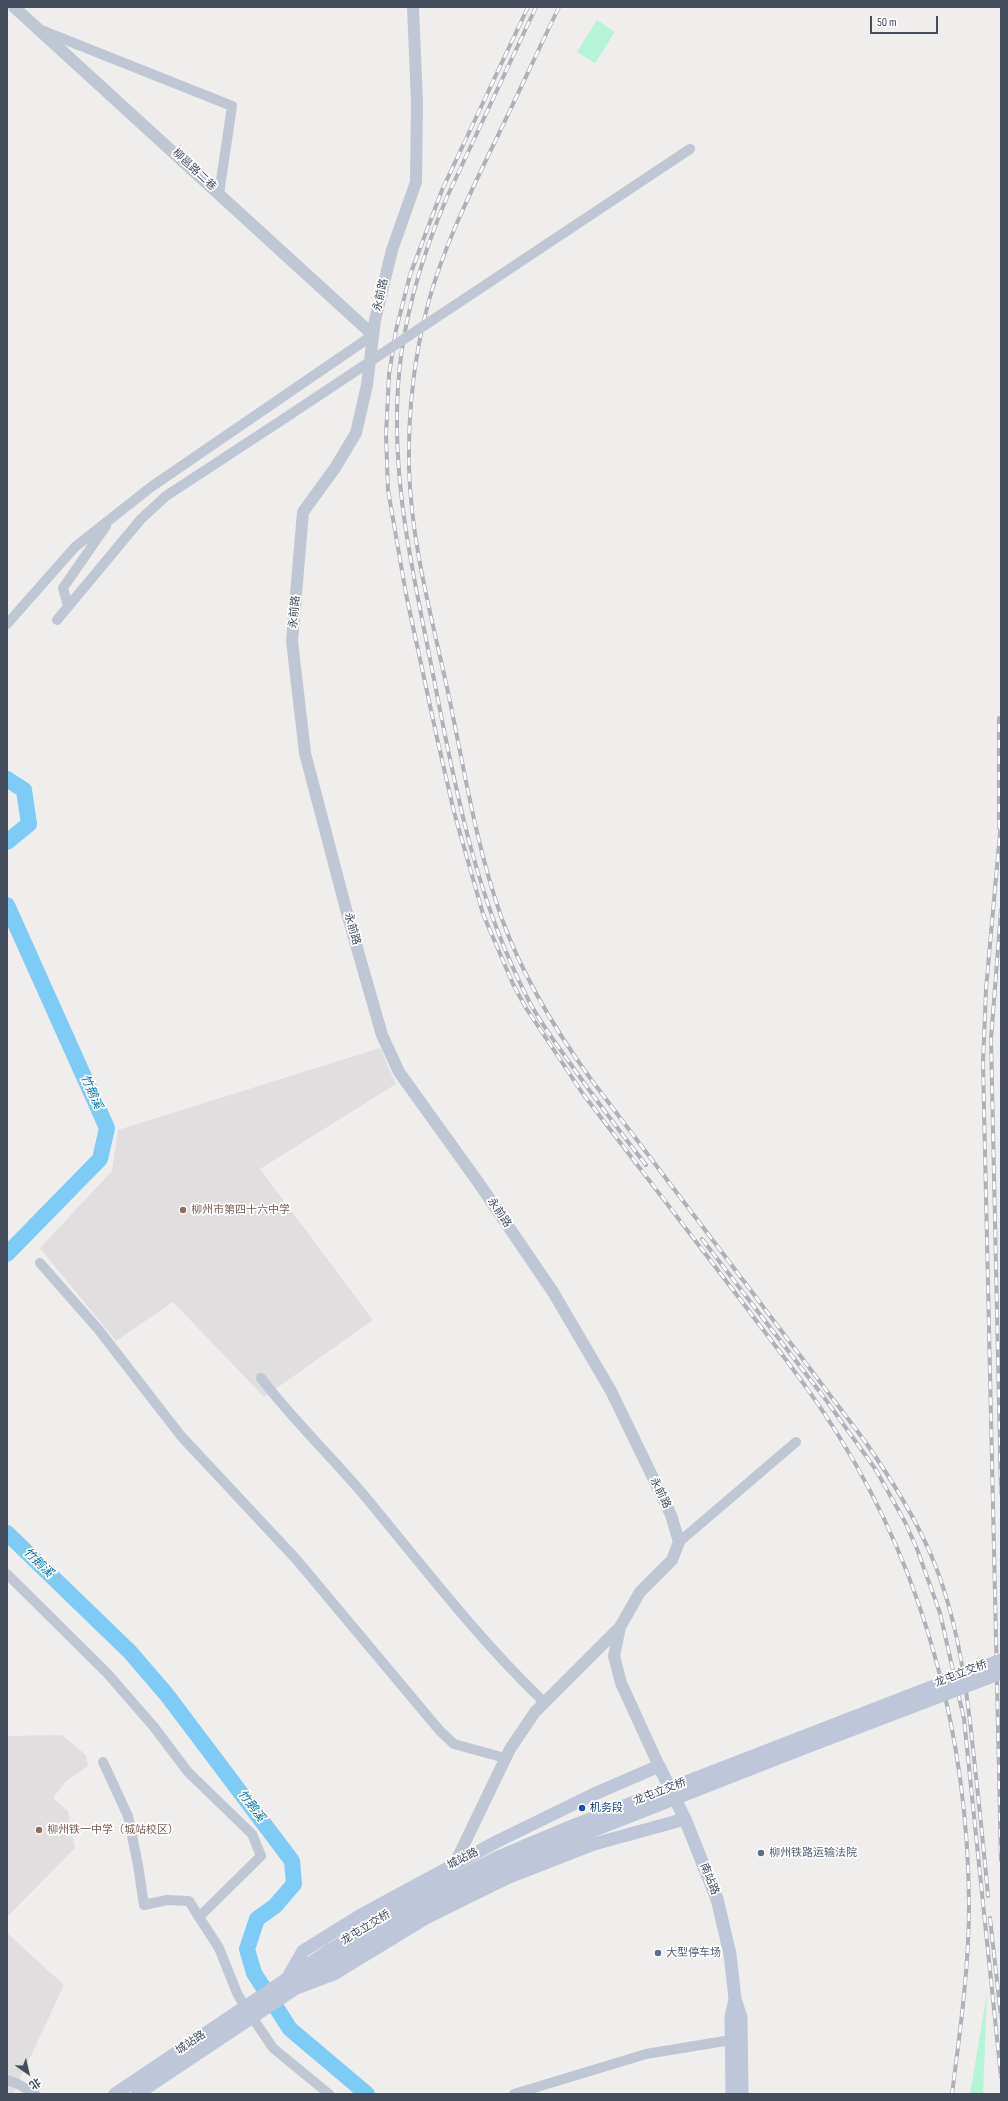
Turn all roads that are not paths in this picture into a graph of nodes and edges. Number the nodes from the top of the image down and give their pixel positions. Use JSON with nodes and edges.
{"nodes":[{"id":1,"x":14,"y":7,"type":"edge"},
{"id":2,"x":413,"y":7,"type":"edge"},
{"id":3,"x":39,"y":29,"type":"junction"},
{"id":4,"x":690,"y":149,"type":"dead end"},
{"id":5,"x":220,"y":194,"type":"junction"},
{"id":6,"x":373,"y":335,"type":"junction"},
{"id":7,"x":113,"y":516,"type":"junction"},
{"id":8,"x":68,"y":606,"type":"junction"},
{"id":9,"x":57,"y":620,"type":"dead end"},
{"id":10,"x":7,"y":624,"type":"edge"},
{"id":11,"x":40,"y":1262,"type":"dead end"},
{"id":12,"x":260,"y":1378,"type":"dead end"},
{"id":13,"x":796,"y":1442,"type":"dead end"},
{"id":14,"x":679,"y":1542,"type":"junction"},
{"id":15,"x":7,"y":1574,"type":"edge"},
{"id":16,"x":620,"y":1627,"type":"junction"},
{"id":17,"x":1001,"y":1660,"type":"edge"},
{"id":18,"x":1001,"y":1673,"type":"edge"},
{"id":19,"x":545,"y":1703,"type":"junction"},
{"id":20,"x":505,"y":1758,"type":"junction"},
{"id":21,"x":103,"y":1762,"type":"dead end"},
{"id":22,"x":659,"y":1766,"type":"junction"},
{"id":23,"x":685,"y":1819,"type":"junction"},
{"id":24,"x":455,"y":1863,"type":"junction"},
{"id":25,"x":199,"y":1917,"type":"junction"},
{"id":26,"x":330,"y":1950,"type":"joint"},
{"id":27,"x":341,"y":1958,"type":"joint"},
{"id":28,"x":288,"y":1985,"type":"junction"},
{"id":29,"x":735,"y":1999,"type":"junction"},
{"id":30,"x":252,"y":2010,"type":"junction"},
{"id":31,"x":731,"y":2040,"type":"junction"},
{"id":32,"x":7,"y":2080,"type":"edge"},
{"id":33,"x":35,"y":2094,"type":"edge"},
{"id":34,"x":115,"y":2094,"type":"edge"},
{"id":35,"x":138,"y":2094,"type":"edge"},
{"id":36,"x":329,"y":2094,"type":"edge"},
{"id":37,"x":514,"y":2094,"type":"edge"},
{"id":38,"x":732,"y":2094,"type":"edge"},
{"id":39,"x":742,"y":2094,"type":"edge"}],
"edges":[{"from":1,"to":3,"type":"street","name":"柳邕路二巷"},
{"from":2,"to":6,"type":"street","name":"永前路"},
{"from":3,"to":5,"type":"street","name":"柳邕路二巷"},
{"from":3,"to":5,"type":"street"},
{"from":4,"to":8,"type":"street","bridge":true},
{"from":5,"to":6,"type":"street","name":"柳邕路二巷"},
{"from":6,"to":7,"type":"street"},
{"from":6,"to":14,"type":"street","name":"永前路"},
{"from":7,"to":8,"type":"street"},
{"from":7,"to":10,"type":"street"},
{"from":8,"to":9,"type":"street"},
{"from":11,"to":20,"type":"street"},
{"from":12,"to":19,"type":"street"},
{"from":13,"to":14,"type":"street"},
{"from":14,"to":16,"type":"street"},
{"from":15,"to":25,"type":"street"},
{"from":16,"to":19,"type":"street"},
{"from":16,"to":22,"type":"street"},
{"from":17,"to":26,"type":"main road","name":"龙屯立交桥","bridge":true},
{"from":18,"to":27,"type":"main road","name":"龙屯立交桥","bridge":true},
{"from":19,"to":20,"type":"street"},
{"from":20,"to":24,"type":"street"},
{"from":21,"to":25,"type":"street"},
{"from":22,"to":23,"type":"main road","name":"南站路"},
{"from":22,"to":24,"type":"main road","name":"城站路"},
{"from":23,"to":28,"type":"main road","name":"城站路"},
{"from":23,"to":29,"type":"main road","name":"南站路"},
{"from":24,"to":28,"type":"main road","name":"城站路"},
{"from":25,"to":30,"type":"street"},
{"from":26,"to":28,"type":"main road","name":"城站路"},
{"from":27,"to":28,"type":"main road","name":"城站路"},
{"from":28,"to":30,"type":"main road","name":"城站路"},
{"from":29,"to":31,"type":"main road","name":"南站路"},
{"from":29,"to":39,"type":"main road","name":"南站路"},
{"from":30,"to":34,"type":"main road","name":"城站路"},
{"from":30,"to":35,"type":"main road","name":"城站路"},
{"from":30,"to":36,"type":"street"},
{"from":31,"to":37,"type":"street"},
{"from":31,"to":38,"type":"main road","name":"南站路"},
{"from":32,"to":33,"type":"street"}]}
